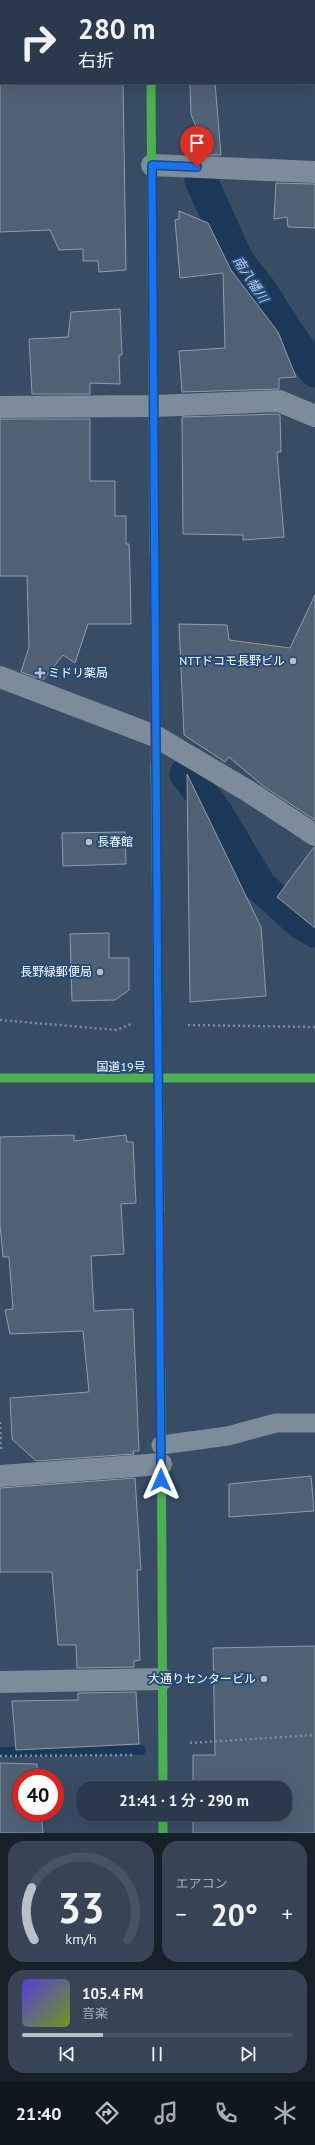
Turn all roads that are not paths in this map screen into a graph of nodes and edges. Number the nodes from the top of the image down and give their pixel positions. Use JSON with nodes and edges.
{"nodes":[{"id":1,"x":151,"y":84,"type":"edge"},
{"id":2,"x":152,"y":165,"type":"junction"},
{"id":3,"x":315,"y":172,"type":"edge"},
{"id":4,"x":153,"y":406,"type":"junction"},
{"id":5,"x":0,"y":407,"type":"edge"},
{"id":6,"x":315,"y":416,"type":"edge"},
{"id":7,"x":0,"y":677,"type":"edge"},
{"id":8,"x":155,"y":736,"type":"junction"},
{"id":9,"x":315,"y":835,"type":"edge"},
{"id":10,"x":0,"y":1078,"type":"edge"},
{"id":11,"x":159,"y":1078,"type":"junction"},
{"id":12,"x":315,"y":1078,"type":"edge"},
{"id":13,"x":315,"y":1423,"type":"edge"},
{"id":14,"x":161,"y":1455,"type":"junction"},
{"id":15,"x":0,"y":1476,"type":"edge"},
{"id":16,"x":162,"y":1679,"type":"junction"},
{"id":17,"x":0,"y":1682,"type":"edge"},
{"id":18,"x":163,"y":1781,"type":"edge"},
{"id":19,"x":163,"y":1821,"type":"edge"},
{"id":20,"x":164,"y":1833,"type":"edge"}],
"edges":[{"from":1,"to":2,"type":"main road"},
{"from":2,"to":3,"type":"street"},
{"from":2,"to":4,"type":"main road"},
{"from":4,"to":5,"type":"street"},
{"from":4,"to":6,"type":"street"},
{"from":4,"to":8,"type":"main road"},
{"from":7,"to":8,"type":"street"},
{"from":8,"to":9,"type":"street"},
{"from":8,"to":11,"type":"main road"},
{"from":10,"to":11,"type":"main road","name":"国道19号"},
{"from":11,"to":12,"type":"main road","name":"国道19号"},
{"from":11,"to":14,"type":"main road"},
{"from":13,"to":14,"type":"lane"},
{"from":14,"to":15,"type":"street"},
{"from":14,"to":16,"type":"main road"},
{"from":16,"to":17,"type":"street"},
{"from":16,"to":18,"type":"main road"},
{"from":19,"to":20,"type":"main road"}]}
